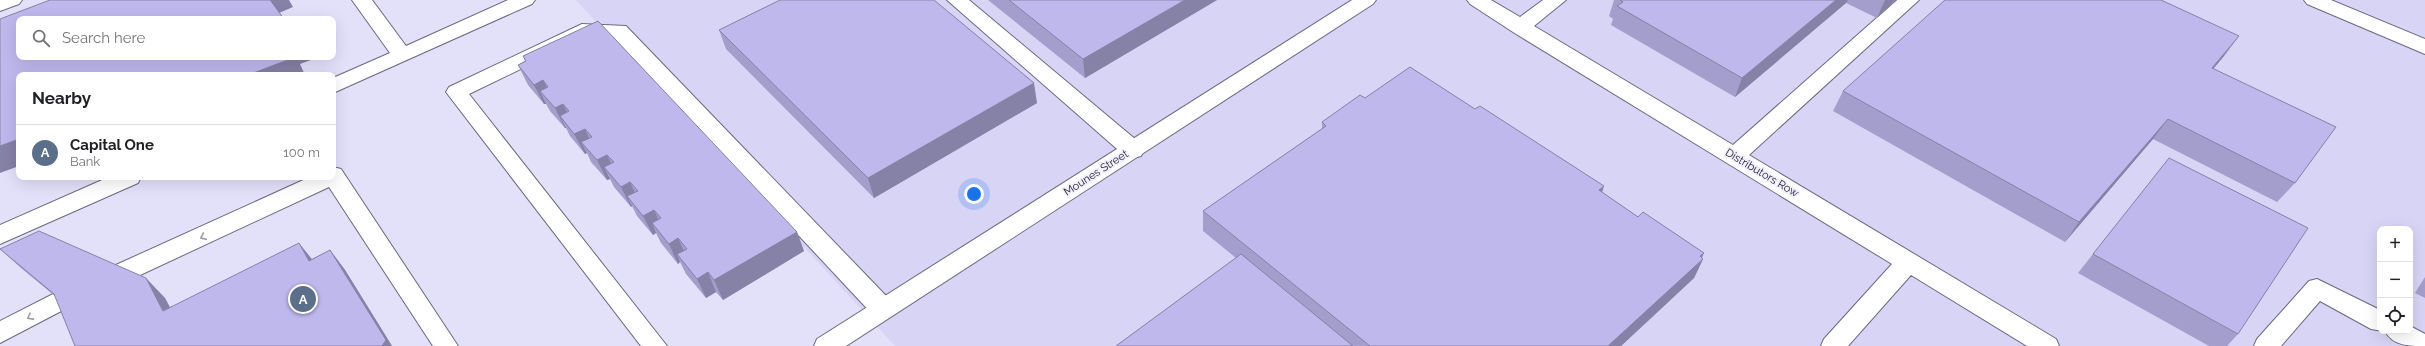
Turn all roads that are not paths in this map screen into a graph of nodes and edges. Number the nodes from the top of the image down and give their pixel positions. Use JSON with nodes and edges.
{"nodes":[{"id":1,"x":12,"y":0,"type":"edge"},
{"id":2,"x":362,"y":0,"type":"edge"},
{"id":3,"x":525,"y":0,"type":"edge"},
{"id":4,"x":957,"y":0,"type":"edge"},
{"id":5,"x":1366,"y":0,"type":"edge"},
{"id":6,"x":1476,"y":0,"type":"edge"},
{"id":7,"x":1556,"y":0,"type":"edge"},
{"id":8,"x":1908,"y":0,"type":"edge"},
{"id":9,"x":2314,"y":0,"type":"edge"},
{"id":10,"x":0,"y":4,"type":"edge"},
{"id":11,"x":1520,"y":27,"type":"junction"},
{"id":12,"x":2425,"y":48,"type":"edge"},
{"id":13,"x":402,"y":55,"type":"junction"},
{"id":14,"x":336,"y":85,"type":"edge"},
{"id":15,"x":1133,"y":150,"type":"junction"},
{"id":16,"x":1734,"y":156,"type":"junction"},
{"id":17,"x":123,"y":180,"type":"edge"},
{"id":18,"x":324,"y":180,"type":"edge"},
{"id":19,"x":336,"y":180,"type":"edge"},
{"id":20,"x":0,"y":235,"type":"edge"},
{"id":21,"x":1908,"y":262,"type":"junction"},
{"id":22,"x":115,"y":276,"type":"edge"},
{"id":23,"x":60,"y":301,"type":"edge"},
{"id":24,"x":883,"y":309,"type":"junction"},
{"id":25,"x":2377,"y":320,"type":"edge"},
{"id":26,"x":0,"y":334,"type":"edge"},
{"id":27,"x":2403,"y":334,"type":"edge"},
{"id":28,"x":446,"y":346,"type":"edge"},
{"id":29,"x":655,"y":346,"type":"edge"},
{"id":30,"x":826,"y":346,"type":"edge"},
{"id":31,"x":1832,"y":346,"type":"edge"},
{"id":32,"x":2047,"y":346,"type":"edge"},
{"id":33,"x":2266,"y":346,"type":"edge"},
{"id":34,"x":2425,"y":346,"type":"edge"}],
"edges":[{"from":1,"to":10,"type":"street"},
{"from":2,"to":13,"type":"street"},
{"from":3,"to":13,"type":"street"},
{"from":4,"to":15,"type":"street"},
{"from":5,"to":15,"type":"street","name":"Mounes Street"},
{"from":6,"to":11,"type":"street","name":"Distributors Row"},
{"from":7,"to":11,"type":"street"},
{"from":8,"to":16,"type":"street"},
{"from":9,"to":12,"type":"street"},
{"from":11,"to":16,"type":"street","name":"Distributors Row"},
{"from":13,"to":14,"type":"street"},
{"from":15,"to":24,"type":"street","name":"Mounes Street"},
{"from":16,"to":21,"type":"street","name":"Distributors Row"},
{"from":17,"to":20,"type":"street"},
{"from":18,"to":22,"type":"street","one_way":true},
{"from":19,"to":28,"type":"street"},
{"from":21,"to":31,"type":"street"},
{"from":21,"to":32,"type":"street","name":"Distributors Row"},
{"from":23,"to":26,"type":"street","one_way":true},
{"from":24,"to":29,"type":"street"},
{"from":24,"to":30,"type":"street","name":"Mounes Street"},
{"from":25,"to":33,"type":"street"},
{"from":27,"to":34,"type":"street"}]}
